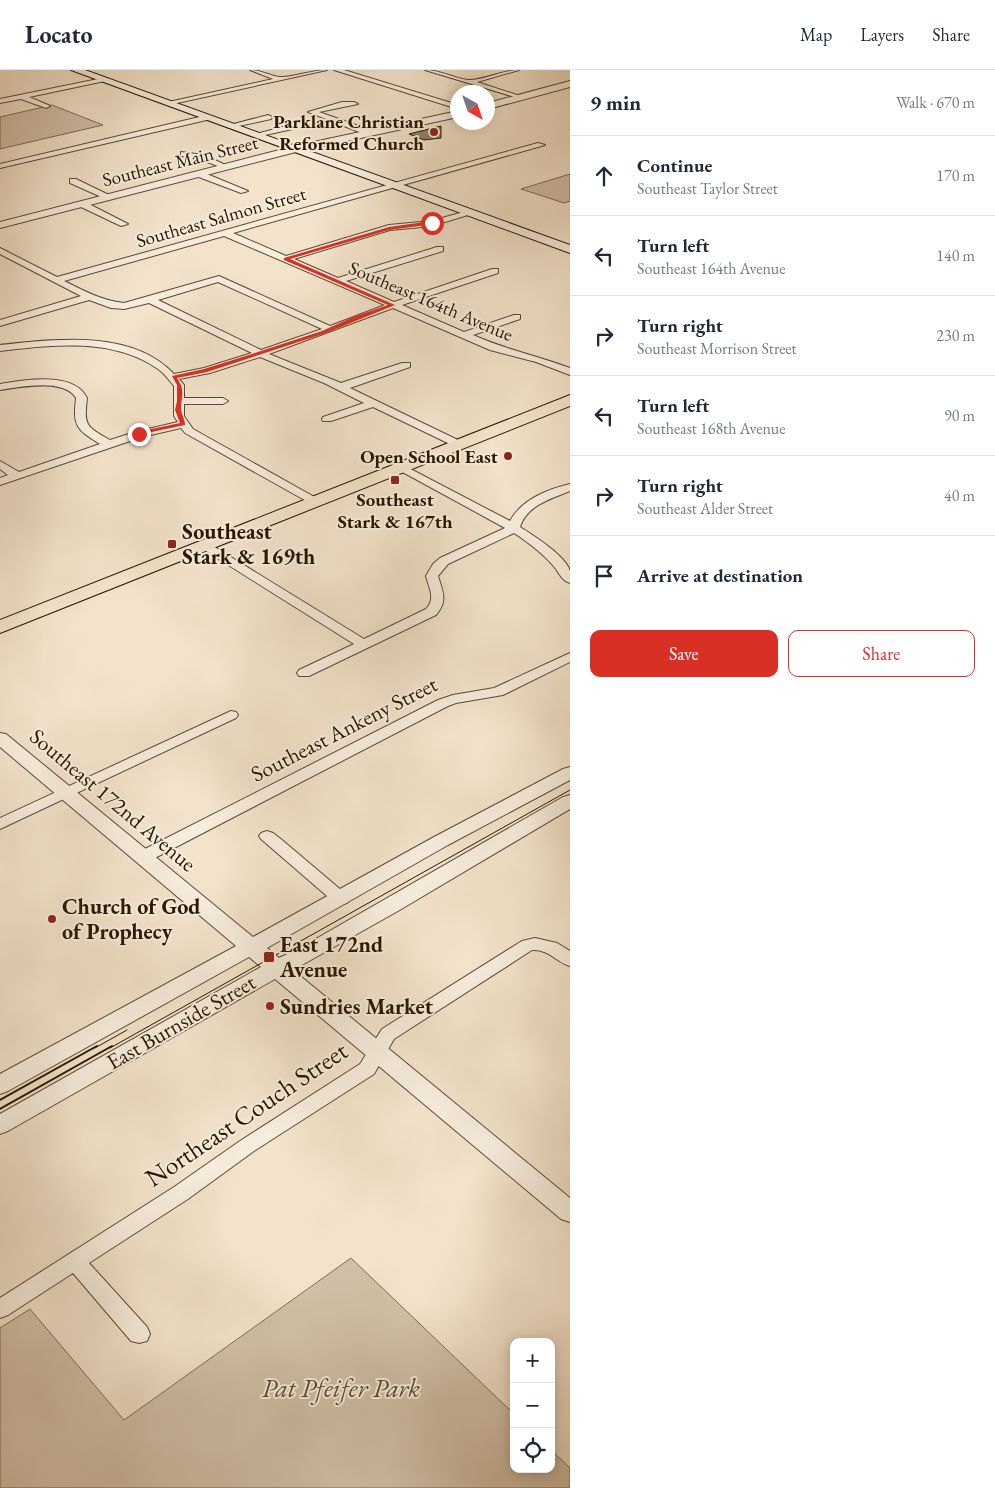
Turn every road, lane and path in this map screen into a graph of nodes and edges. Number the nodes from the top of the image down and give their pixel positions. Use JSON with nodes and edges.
{"nodes":[{"id":1,"x":76,"y":70,"type":"edge"},
{"id":2,"x":253,"y":70,"type":"edge"},
{"id":3,"x":324,"y":70,"type":"edge"},
{"id":4,"x":337,"y":70,"type":"edge"},
{"id":5,"x":428,"y":70,"type":"edge"},
{"id":6,"x":516,"y":70,"type":"edge"},
{"id":7,"x":371,"y":72,"type":"dead end"},
{"id":8,"x":101,"y":75,"type":"edge"},
{"id":9,"x":355,"y":75,"type":"junction"},
{"id":10,"x":281,"y":80,"type":"junction"},
{"id":11,"x":468,"y":82,"type":"junction"},
{"id":12,"x":570,"y":84,"type":"edge"},
{"id":13,"x":22,"y":97,"type":"junction"},
{"id":14,"x":520,"y":98,"type":"junction"},
{"id":15,"x":0,"y":101,"type":"edge"},
{"id":16,"x":168,"y":103,"type":"junction"},
{"id":17,"x":354,"y":104,"type":"dead end"},
{"id":18,"x":495,"y":104,"type":"edge"},
{"id":19,"x":450,"y":105,"type":"edge"},
{"id":20,"x":46,"y":106,"type":"dead end"},
{"id":21,"x":450,"y":116,"type":"edge"},
{"id":22,"x":208,"y":117,"type":"junction"},
{"id":23,"x":268,"y":117,"type":"dead end"},
{"id":24,"x":230,"y":126,"type":"junction"},
{"id":25,"x":294,"y":126,"type":"dead end"},
{"id":26,"x":370,"y":133,"type":"junction"},
{"id":27,"x":256,"y":135,"type":"junction"},
{"id":28,"x":541,"y":145,"type":"dead end"},
{"id":29,"x":295,"y":149,"type":"junction"},
{"id":30,"x":184,"y":154,"type":"dead end"},
{"id":31,"x":0,"y":166,"type":"edge"},
{"id":32,"x":226,"y":167,"type":"junction"},
{"id":33,"x":198,"y":174,"type":"junction"},
{"id":34,"x":73,"y":181,"type":"dead end"},
{"id":35,"x":396,"y":186,"type":"junction"},
{"id":36,"x":244,"y":191,"type":"dead end"},
{"id":37,"x":109,"y":197,"type":"junction"},
{"id":38,"x":82,"y":204,"type":"junction"},
{"id":39,"x":468,"y":212,"type":"junction"},
{"id":40,"x":124,"y":224,"type":"dead end"},
{"id":41,"x":0,"y":225,"type":"edge"},
{"id":42,"x":225,"y":233,"type":"junction"},
{"id":43,"x":440,"y":249,"type":"dead end"},
{"id":44,"x":570,"y":250,"type":"edge"},
{"id":45,"x":0,"y":251,"type":"edge"},
{"id":46,"x":286,"y":259,"type":"junction"},
{"id":47,"x":495,"y":271,"type":"dead end"},
{"id":48,"x":56,"y":280,"type":"junction"},
{"id":49,"x":338,"y":281,"type":"junction"},
{"id":50,"x":89,"y":297,"type":"junction"},
{"id":51,"x":150,"y":300,"type":"junction"},
{"id":52,"x":393,"y":305,"type":"junction"},
{"id":53,"x":0,"y":310,"type":"edge"},
{"id":54,"x":517,"y":317,"type":"dead end"},
{"id":55,"x":17,"y":319,"type":"junction"},
{"id":56,"x":0,"y":323,"type":"edge"},
{"id":57,"x":330,"y":330,"type":"junction"},
{"id":58,"x":464,"y":335,"type":"junction"},
{"id":59,"x":0,"y":348,"type":"edge"},
{"id":60,"x":260,"y":354,"type":"junction"},
{"id":61,"x":406,"y":365,"type":"dead end"},
{"id":62,"x":570,"y":372,"type":"edge"},
{"id":63,"x":174,"y":377,"type":"junction"},
{"id":64,"x":0,"y":387,"type":"edge"},
{"id":65,"x":341,"y":387,"type":"junction"},
{"id":66,"x":180,"y":401,"type":"junction"},
{"id":67,"x":223,"y":401,"type":"dead end"},
{"id":68,"x":373,"y":403,"type":"junction"},
{"id":69,"x":567,"y":404,"type":"edge"},
{"id":70,"x":327,"y":419,"type":"dead end"},
{"id":71,"x":183,"y":424,"type":"junction"},
{"id":72,"x":108,"y":444,"type":"junction"},
{"id":73,"x":458,"y":444,"type":"junction"},
{"id":74,"x":0,"y":464,"type":"edge"},
{"id":75,"x":402,"y":467,"type":"junction"},
{"id":76,"x":17,"y":476,"type":"junction"},
{"id":77,"x":0,"y":482,"type":"edge"},
{"id":78,"x":570,"y":487,"type":"edge"},
{"id":79,"x":314,"y":501,"type":"junction"},
{"id":80,"x":514,"y":528,"type":"junction"},
{"id":81,"x":204,"y":546,"type":"junction"},
{"id":82,"x":564,"y":562,"type":"edge"},
{"id":83,"x":570,"y":579,"type":"edge"},
{"id":84,"x":0,"y":627,"type":"edge"},
{"id":85,"x":365,"y":645,"type":"junction"},
{"id":86,"x":570,"y":657,"type":"edge"},
{"id":87,"x":304,"y":673,"type":"dead end"},
{"id":88,"x":232,"y":715,"type":"dead end"},
{"id":89,"x":0,"y":738,"type":"edge"},
{"id":90,"x":570,"y":773,"type":"edge"},
{"id":91,"x":66,"y":792,"type":"junction"},
{"id":92,"x":570,"y":801,"type":"edge"},
{"id":93,"x":0,"y":824,"type":"edge"},
{"id":94,"x":267,"y":836,"type":"dead end"},
{"id":95,"x":143,"y":857,"type":"junction"},
{"id":96,"x":342,"y":899,"type":"junction"},
{"id":97,"x":264,"y":958,"type":"junction"},
{"id":98,"x":570,"y":960,"type":"edge"},
{"id":99,"x":377,"y":1051,"type":"junction"},
{"id":100,"x":0,"y":1086,"type":"edge"},
{"id":101,"x":0,"y":1125,"type":"edge"},
{"id":102,"x":570,"y":1212,"type":"edge"},
{"id":103,"x":75,"y":1261,"type":"junction"},
{"id":104,"x":0,"y":1309,"type":"edge"},
{"id":105,"x":139,"y":1334,"type":"dead end"}],
"edges":[{"from":1,"to":8,"type":"main road"},
{"from":2,"to":10,"type":"street"},
{"from":3,"to":10,"type":"street"},
{"from":4,"to":9,"type":"street"},
{"from":5,"to":11,"type":"street"},
{"from":6,"to":11,"type":"street"},
{"from":7,"to":9,"type":"street"},
{"from":8,"to":13,"type":"street"},
{"from":8,"to":16,"type":"main road"},
{"from":9,"to":19,"type":"street"},
{"from":10,"to":16,"type":"street"},
{"from":11,"to":14,"type":"street"},
{"from":12,"to":14,"type":"street"},
{"from":13,"to":15,"type":"street"},
{"from":13,"to":20,"type":"street"},
{"from":14,"to":18,"type":"street"},
{"from":16,"to":22,"type":"main road"},
{"from":17,"to":26,"type":"street"},
{"from":21,"to":26,"type":"street","name":"Southeast Main Street"},
{"from":22,"to":24,"type":"main road"},
{"from":22,"to":31,"type":"street"},
{"from":23,"to":24,"type":"street"},
{"from":24,"to":27,"type":"main road"},
{"from":25,"to":27,"type":"street"},
{"from":26,"to":29,"type":"street","name":"Southeast Main Street"},
{"from":27,"to":29,"type":"main road"},
{"from":28,"to":35,"type":"street","name":"Southeast Salmon Street"},
{"from":29,"to":32,"type":"street","name":"Southeast Main Street"},
{"from":29,"to":35,"type":"main road"},
{"from":30,"to":32,"type":"street"},
{"from":32,"to":33,"type":"street","name":"Southeast Main Street"},
{"from":33,"to":36,"type":"street"},
{"from":33,"to":37,"type":"street","name":"Southeast Main Street"},
{"from":34,"to":37,"type":"street"},
{"from":35,"to":39,"type":"main road"},
{"from":35,"to":42,"type":"street","name":"Southeast Salmon Street"},
{"from":37,"to":38,"type":"street","name":"Southeast Main Street"},
{"from":38,"to":40,"type":"street"},
{"from":38,"to":41,"type":"street","name":"Southeast Main Street"},
{"from":39,"to":44,"type":"main road"},
{"from":39,"to":46,"type":"street"},
{"from":42,"to":46,"type":"street","name":"Southeast 164th Avenue"},
{"from":42,"to":48,"type":"street","name":"Southeast Salmon Street"},
{"from":43,"to":49,"type":"street"},
{"from":45,"to":48,"type":"street"},
{"from":46,"to":49,"type":"street","name":"Southeast 164th Avenue"},
{"from":47,"to":52,"type":"street"},
{"from":48,"to":50,"type":"street"},
{"from":49,"to":52,"type":"street","name":"Southeast 164th Avenue"},
{"from":50,"to":51,"type":"street"},
{"from":50,"to":55,"type":"street"},
{"from":51,"to":57,"type":"street"},
{"from":51,"to":60,"type":"street"},
{"from":52,"to":57,"type":"street"},
{"from":52,"to":58,"type":"street","name":"Southeast 164th Avenue"},
{"from":53,"to":55,"type":"street"},
{"from":54,"to":58,"type":"street"},
{"from":55,"to":56,"type":"street"},
{"from":57,"to":60,"type":"street"},
{"from":58,"to":62,"type":"street","name":"Southeast 164th Avenue"},
{"from":59,"to":63,"type":"street"},
{"from":60,"to":63,"type":"street"},
{"from":60,"to":65,"type":"street"},
{"from":61,"to":65,"type":"street"},
{"from":63,"to":66,"type":"street"},
{"from":64,"to":72,"type":"street"},
{"from":65,"to":68,"type":"street"},
{"from":66,"to":67,"type":"street"},
{"from":66,"to":71,"type":"street"},
{"from":68,"to":70,"type":"street"},
{"from":68,"to":73,"type":"street"},
{"from":69,"to":73,"type":"main road"},
{"from":71,"to":72,"type":"street"},
{"from":71,"to":79,"type":"street"},
{"from":72,"to":76,"type":"street"},
{"from":73,"to":75,"type":"main road"},
{"from":74,"to":76,"type":"street"},
{"from":75,"to":79,"type":"main road"},
{"from":75,"to":80,"type":"street"},
{"from":76,"to":77,"type":"street"},
{"from":78,"to":80,"type":"street"},
{"from":79,"to":81,"type":"main road"},
{"from":80,"to":82,"type":"street"},
{"from":80,"to":85,"type":"street"},
{"from":81,"to":84,"type":"main road"},
{"from":81,"to":85,"type":"street"},
{"from":82,"to":83,"type":"street"},
{"from":85,"to":87,"type":"street"},
{"from":86,"to":95,"type":"street","name":"Southeast Ankeny Street"},
{"from":88,"to":91,"type":"street"},
{"from":89,"to":91,"type":"street","name":"Southeast 172nd Avenue"},
{"from":90,"to":96,"type":"street","name":"East Burnside Street"},
{"from":91,"to":93,"type":"street"},
{"from":91,"to":95,"type":"street","name":"Southeast 172nd Avenue"},
{"from":92,"to":97,"type":"street","name":"East Burnside Street"},
{"from":94,"to":96,"type":"street"},
{"from":95,"to":97,"type":"street","name":"Southeast 172nd Avenue"},
{"from":96,"to":97,"type":"street","name":"East Burnside Street"},
{"from":97,"to":99,"type":"street","name":"Southeast 172nd Avenue"},
{"from":97,"to":100,"type":"street","name":"East Burnside Street"},
{"from":97,"to":101,"type":"street","name":"East Burnside Street"},
{"from":98,"to":99,"type":"street","name":"Northeast Couch Street"},
{"from":99,"to":102,"type":"street","name":"Southeast 172nd Avenue"},
{"from":99,"to":103,"type":"street","name":"Northeast Couch Street"},
{"from":103,"to":104,"type":"street","name":"Northeast Couch Street"},
{"from":103,"to":105,"type":"street"}]}
